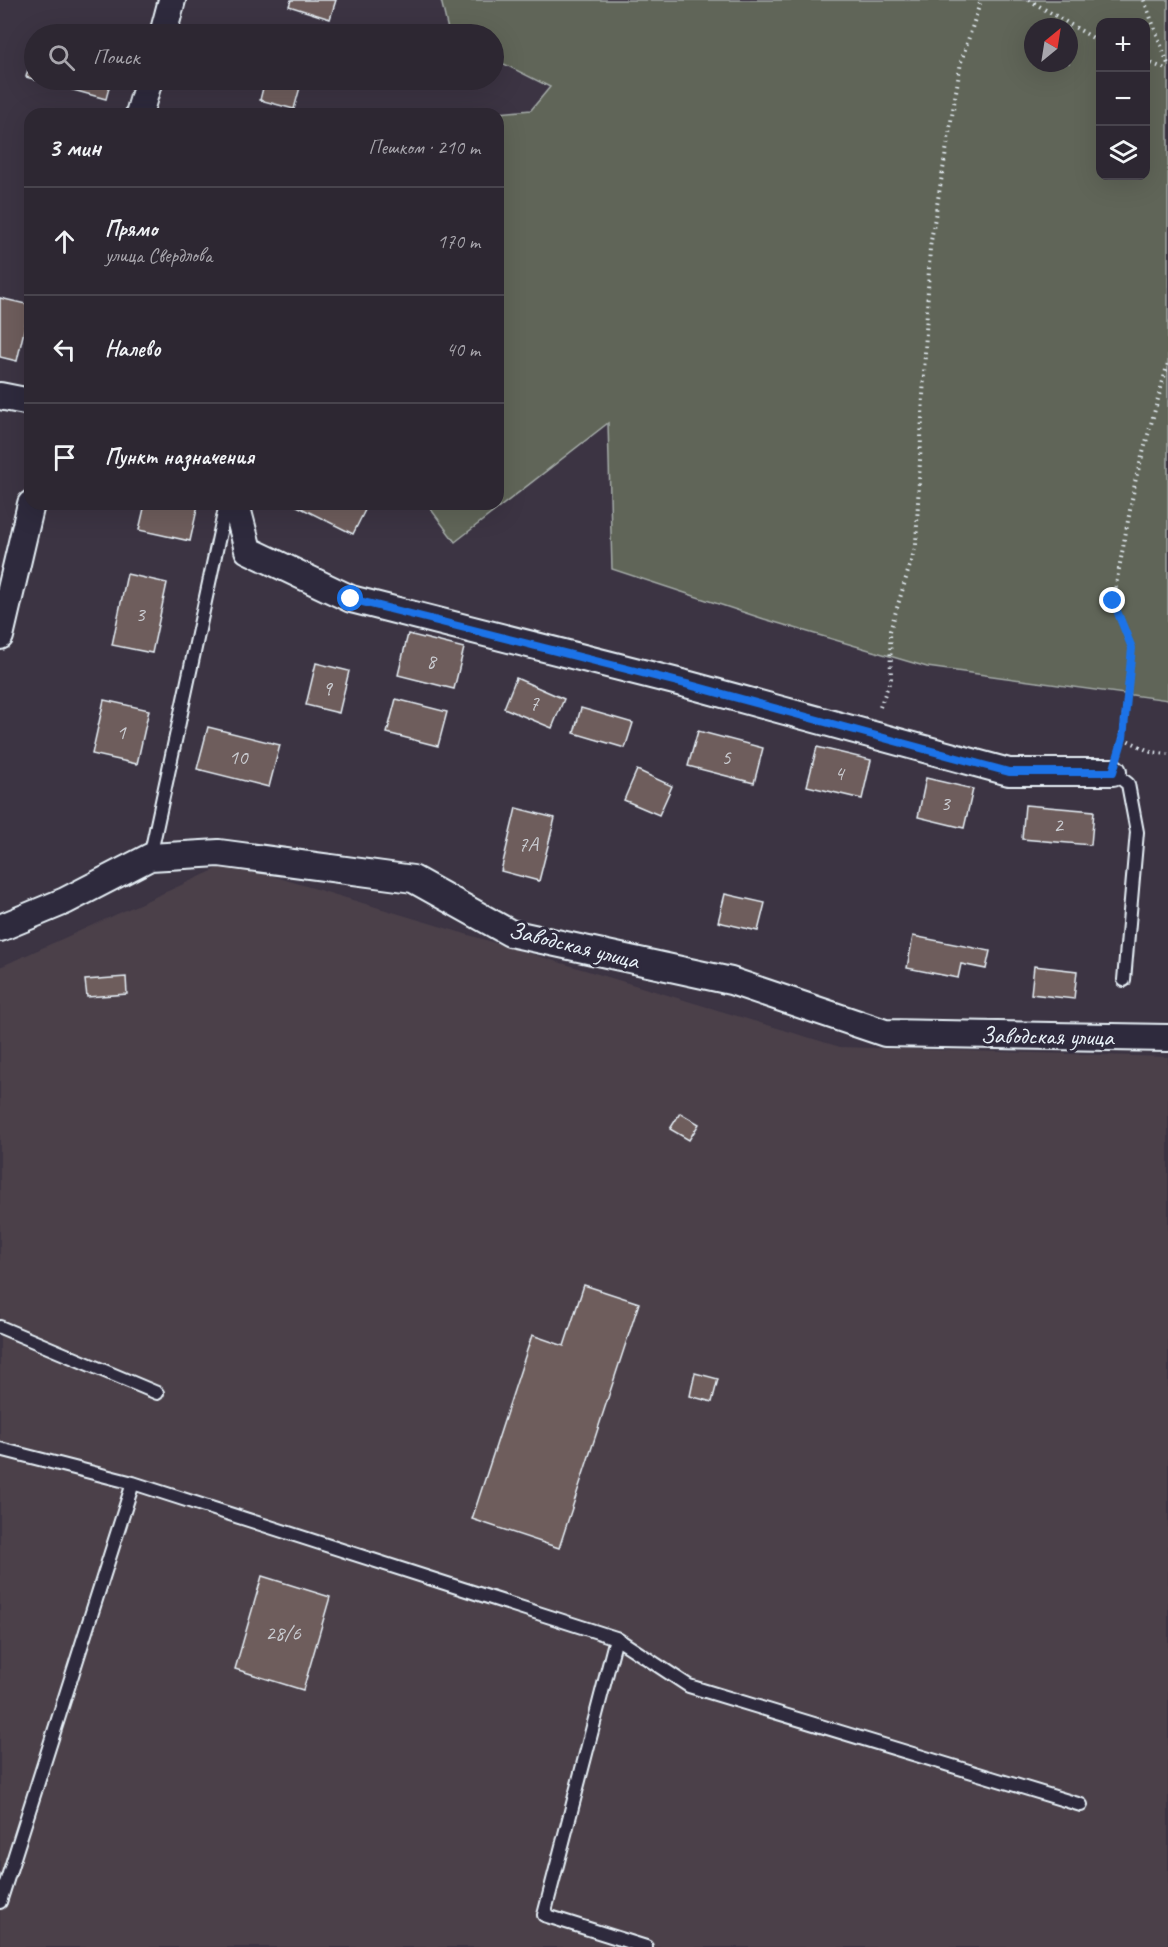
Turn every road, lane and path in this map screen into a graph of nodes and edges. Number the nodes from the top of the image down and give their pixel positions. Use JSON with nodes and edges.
{"nodes":[{"id":1,"x":172,"y":0,"type":"edge"},
{"id":2,"x":981,"y":0,"type":"edge"},
{"id":3,"x":1029,"y":0,"type":"edge"},
{"id":4,"x":1144,"y":0,"type":"edge"},
{"id":5,"x":166,"y":24,"type":"edge"},
{"id":6,"x":1096,"y":39,"type":"edge"},
{"id":7,"x":1150,"y":63,"type":"edge"},
{"id":8,"x":1168,"y":64,"type":"edge"},
{"id":9,"x":1168,"y":70,"type":"edge"},
{"id":10,"x":146,"y":90,"type":"edge"},
{"id":11,"x":141,"y":108,"type":"edge"},
{"id":12,"x":1168,"y":363,"type":"edge"},
{"id":13,"x":0,"y":396,"type":"edge"},
{"id":14,"x":24,"y":401,"type":"edge"},
{"id":15,"x":30,"y":510,"type":"edge"},
{"id":16,"x":225,"y":510,"type":"edge"},
{"id":17,"x":238,"y":510,"type":"edge"},
{"id":18,"x":0,"y":636,"type":"edge"},
{"id":19,"x":869,"y":734,"type":"junction"},
{"id":20,"x":1123,"y":738,"type":"junction"},
{"id":21,"x":1168,"y":754,"type":"edge"},
{"id":22,"x":1113,"y":772,"type":"junction"},
{"id":23,"x":150,"y":858,"type":"junction"},
{"id":24,"x":0,"y":927,"type":"edge"},
{"id":25,"x":1124,"y":980,"type":"dead end"},
{"id":26,"x":1168,"y":1038,"type":"edge"},
{"id":27,"x":0,"y":1328,"type":"edge"},
{"id":28,"x":157,"y":1393,"type":"dead end"},
{"id":29,"x":0,"y":1449,"type":"edge"},
{"id":30,"x":134,"y":1483,"type":"junction"},
{"id":31,"x":616,"y":1638,"type":"junction"},
{"id":32,"x":1081,"y":1805,"type":"dead end"},
{"id":33,"x":0,"y":1902,"type":"edge"},
{"id":34,"x":646,"y":1947,"type":"edge"}],
"edges":[{"from":1,"to":5,"type":"street"},
{"from":2,"to":19,"type":"path"},
{"from":3,"to":6,"type":"path"},
{"from":4,"to":8,"type":"path"},
{"from":7,"to":9,"type":"path"},
{"from":10,"to":11,"type":"street"},
{"from":12,"to":20,"type":"path"},
{"from":13,"to":14,"type":"street"},
{"from":15,"to":18,"type":"street"},
{"from":16,"to":23,"type":"lane"},
{"from":17,"to":19,"type":"street"},
{"from":19,"to":22,"type":"street"},
{"from":20,"to":21,"type":"path"},
{"from":20,"to":22,"type":"path"},
{"from":22,"to":25,"type":"lane"},
{"from":23,"to":24,"type":"street","name":"Заводская улица"},
{"from":23,"to":26,"type":"street","name":"Заводская улица"},
{"from":27,"to":28,"type":"lane"},
{"from":29,"to":30,"type":"lane"},
{"from":30,"to":31,"type":"lane"},
{"from":30,"to":33,"type":"lane"},
{"from":31,"to":32,"type":"lane"},
{"from":31,"to":34,"type":"lane"}]}
